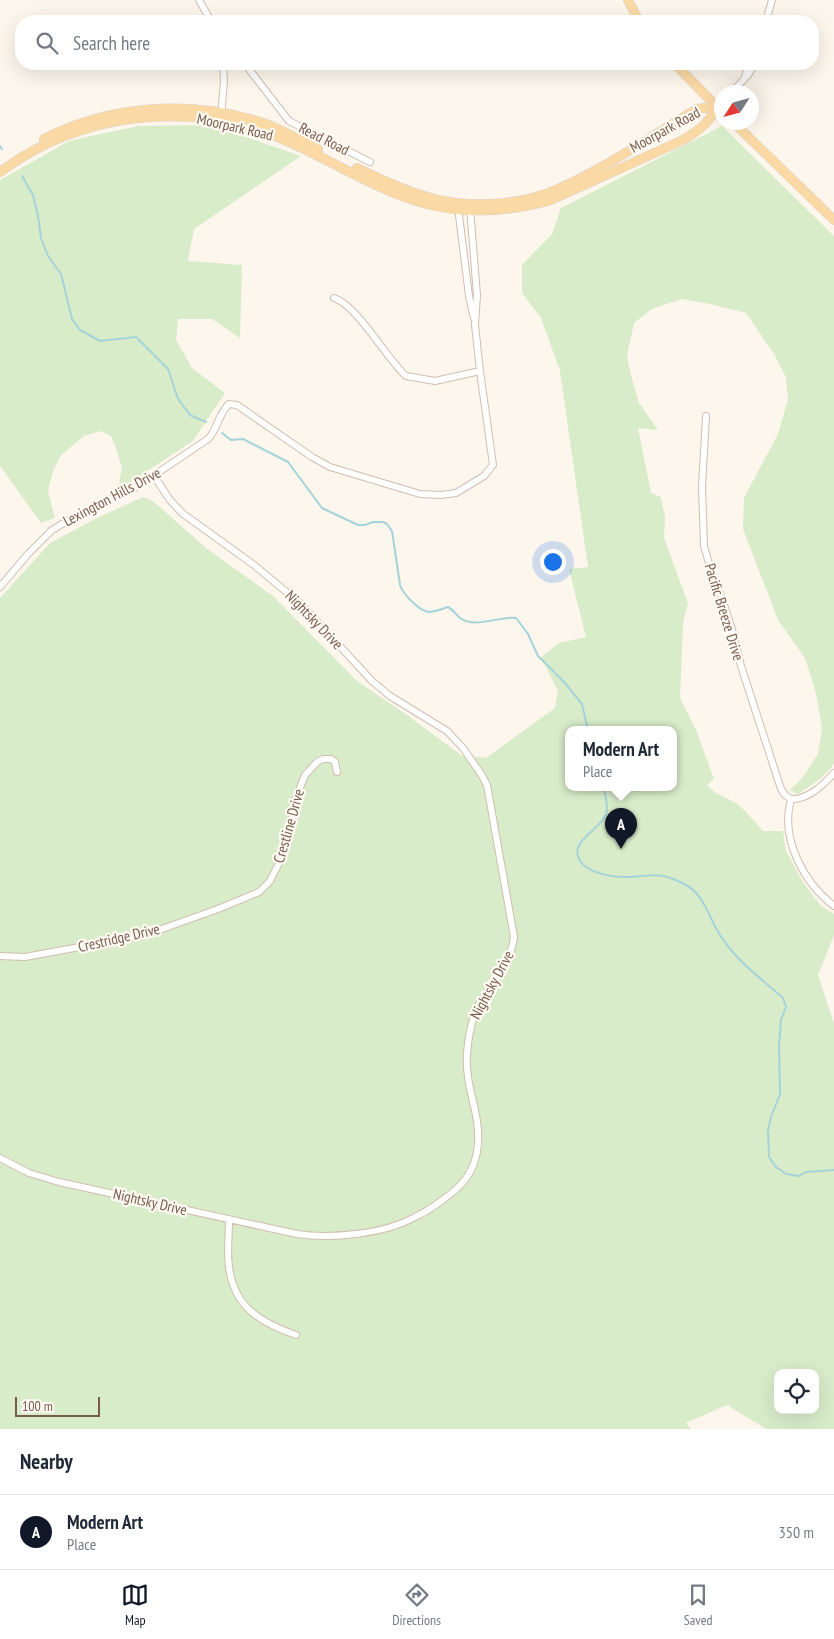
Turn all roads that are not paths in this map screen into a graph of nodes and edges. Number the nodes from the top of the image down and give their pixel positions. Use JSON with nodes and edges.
{"nodes":[{"id":1,"x":199,"y":0,"type":"edge"},
{"id":2,"x":628,"y":0,"type":"edge"},
{"id":3,"x":772,"y":0,"type":"edge"},
{"id":4,"x":208,"y":15,"type":"edge"},
{"id":5,"x":636,"y":15,"type":"edge"},
{"id":6,"x":768,"y":15,"type":"edge"},
{"id":7,"x":223,"y":70,"type":"edge"},
{"id":8,"x":250,"y":70,"type":"edge"},
{"id":9,"x":681,"y":70,"type":"edge"},
{"id":10,"x":747,"y":70,"type":"edge"},
{"id":11,"x":752,"y":70,"type":"edge"},
{"id":12,"x":745,"y":78,"type":"junction"},
{"id":13,"x":738,"y":85,"type":"edge"},
{"id":14,"x":714,"y":101,"type":"edge"},
{"id":15,"x":714,"y":108,"type":"edge"},
{"id":16,"x":714,"y":115,"type":"edge"},
{"id":17,"x":221,"y":116,"type":"junction"},
{"id":18,"x":741,"y":130,"type":"edge"},
{"id":19,"x":370,"y":162,"type":"dead end"},
{"id":20,"x":0,"y":166,"type":"edge"},
{"id":21,"x":0,"y":172,"type":"edge"},
{"id":22,"x":458,"y":207,"type":"junction"},
{"id":23,"x":470,"y":208,"type":"junction"},
{"id":24,"x":834,"y":220,"type":"edge"},
{"id":25,"x":334,"y":298,"type":"dead end"},
{"id":26,"x":475,"y":322,"type":"junction"},
{"id":27,"x":480,"y":372,"type":"junction"},
{"id":28,"x":706,"y":416,"type":"dead end"},
{"id":29,"x":154,"y":476,"type":"junction"},
{"id":30,"x":0,"y":587,"type":"edge"},
{"id":31,"x":337,"y":772,"type":"dead end"},
{"id":32,"x":834,"y":773,"type":"edge"},
{"id":33,"x":791,"y":799,"type":"junction"},
{"id":34,"x":235,"y":903,"type":"joint"},
{"id":35,"x":834,"y":906,"type":"edge"},
{"id":36,"x":0,"y":956,"type":"edge"},
{"id":37,"x":0,"y":1158,"type":"edge"},
{"id":38,"x":229,"y":1220,"type":"junction"},
{"id":39,"x":296,"y":1335,"type":"dead end"}],
"edges":[{"from":1,"to":4,"type":"street"},
{"from":2,"to":5,"type":"main road"},
{"from":3,"to":6,"type":"street"},
{"from":7,"to":17,"type":"street"},
{"from":8,"to":19,"type":"street","name":"Read Road"},
{"from":9,"to":14,"type":"main road"},
{"from":10,"to":12,"type":"street"},
{"from":11,"to":12,"type":"street"},
{"from":12,"to":13,"type":"street"},
{"from":15,"to":23,"type":"main road","name":"Moorpark Road"},
{"from":16,"to":23,"type":"main road","name":"Moorpark Road"},
{"from":17,"to":20,"type":"main road","name":"Moorpark Road"},
{"from":17,"to":21,"type":"main road","name":"Moorpark Road"},
{"from":17,"to":22,"type":"main road","name":"Moorpark Road"},
{"from":18,"to":24,"type":"main road"},
{"from":22,"to":23,"type":"main road","name":"Moorpark Road"},
{"from":22,"to":26,"type":"street","name":"Lexington Hills Drive"},
{"from":23,"to":26,"type":"street","name":"Lexington Hills Drive"},
{"from":25,"to":27,"type":"street"},
{"from":26,"to":27,"type":"street","name":"Lexington Hills Drive"},
{"from":27,"to":29,"type":"street","name":"Lexington Hills Drive"},
{"from":28,"to":33,"type":"street","name":"Pacific Breeze Drive"},
{"from":29,"to":30,"type":"street","name":"Lexington Hills Drive"},
{"from":29,"to":38,"type":"street","name":"Nightsky Drive"},
{"from":31,"to":34,"type":"street","name":"Crestline Drive"},
{"from":32,"to":33,"type":"street"},
{"from":33,"to":35,"type":"street"},
{"from":34,"to":36,"type":"street","name":"Crestridge Drive"},
{"from":37,"to":38,"type":"street","name":"Nightsky Drive"},
{"from":38,"to":39,"type":"street"}]}
